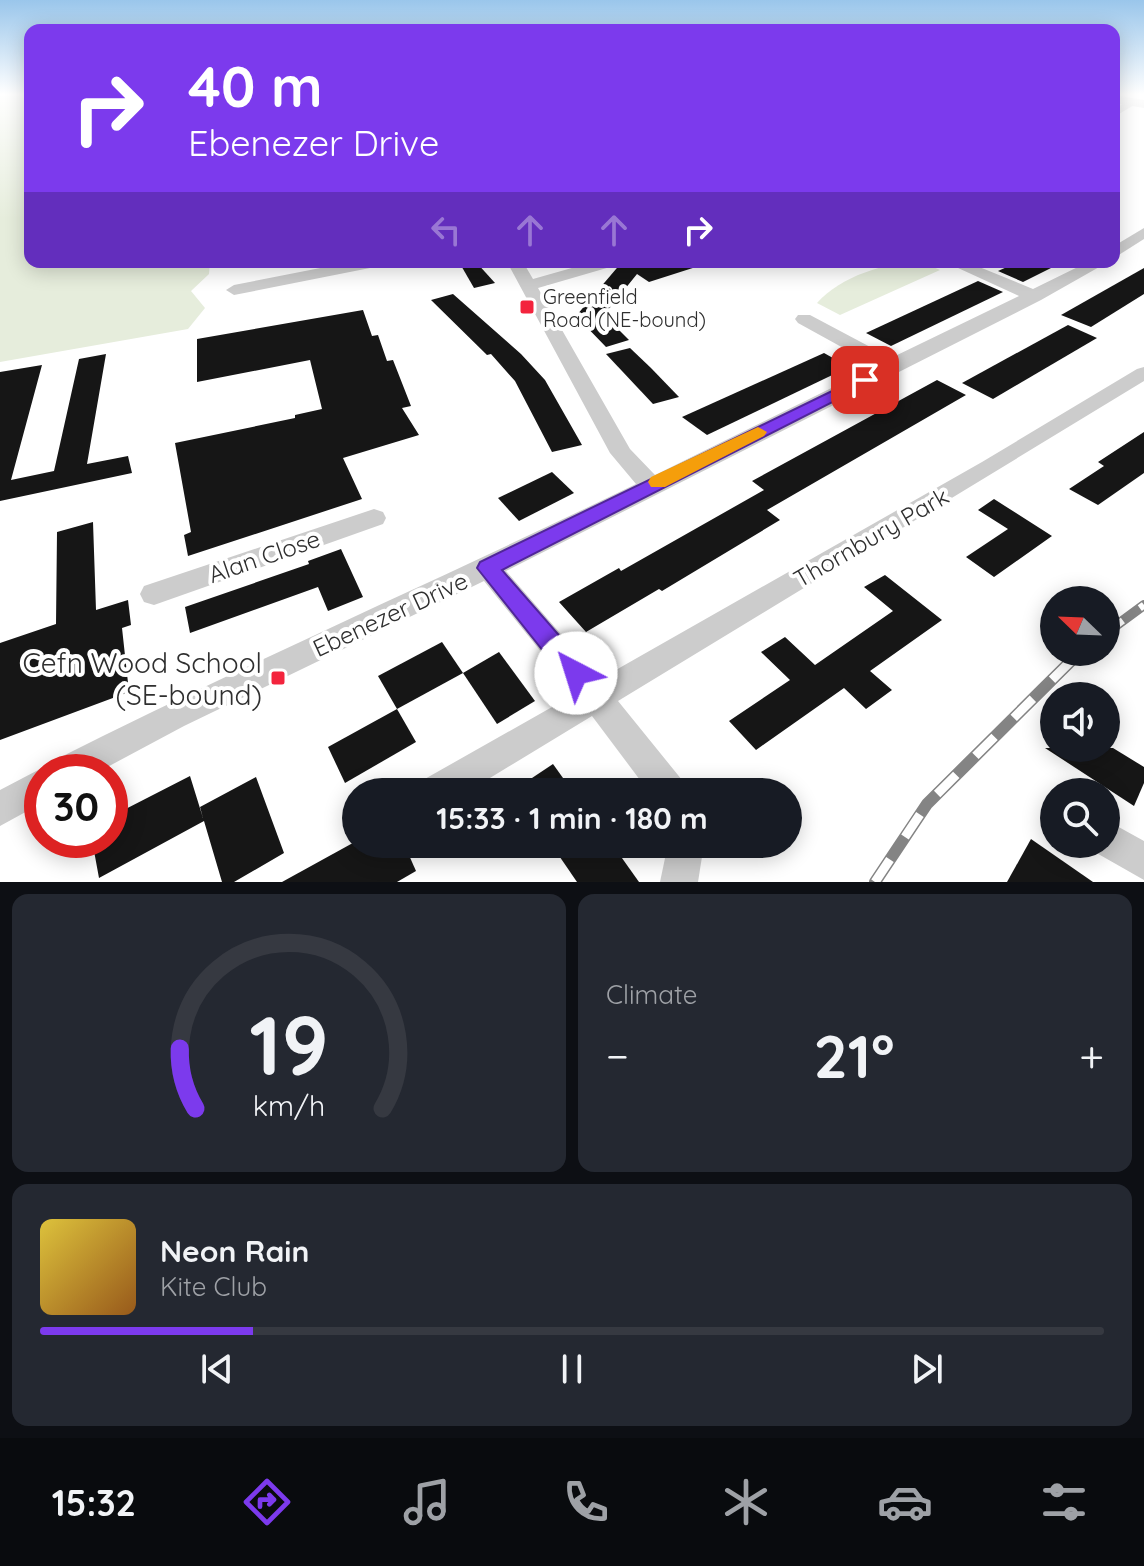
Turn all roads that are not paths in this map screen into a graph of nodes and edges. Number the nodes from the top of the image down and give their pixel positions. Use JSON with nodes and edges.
{"nodes":[{"id":1,"x":1144,"y":232,"type":"edge"},
{"id":2,"x":1120,"y":249,"type":"edge"},
{"id":3,"x":345,"y":268,"type":"edge"},
{"id":4,"x":519,"y":268,"type":"edge"},
{"id":5,"x":590,"y":268,"type":"edge"},
{"id":6,"x":967,"y":268,"type":"edge"},
{"id":7,"x":1089,"y":268,"type":"edge"},
{"id":8,"x":529,"y":285,"type":"junction"},
{"id":9,"x":234,"y":290,"type":"dead end"},
{"id":10,"x":1035,"y":296,"type":"junction"},
{"id":11,"x":804,"y":319,"type":"dead end"},
{"id":12,"x":891,"y":366,"type":"junction"},
{"id":13,"x":1144,"y":373,"type":"edge"},
{"id":14,"x":651,"y":485,"type":"junction"},
{"id":15,"x":374,"y":518,"type":"dead end"},
{"id":16,"x":488,"y":568,"type":"junction"},
{"id":17,"x":154,"y":594,"type":"dead end"},
{"id":18,"x":596,"y":697,"type":"junction"},
{"id":19,"x":100,"y":754,"type":"edge"},
{"id":20,"x":459,"y":778,"type":"edge"},
{"id":21,"x":659,"y":778,"type":"edge"},
{"id":22,"x":24,"y":795,"type":"edge"},
{"id":23,"x":0,"y":809,"type":"edge"},
{"id":24,"x":1120,"y":847,"type":"edge"},
{"id":25,"x":683,"y":858,"type":"edge"},
{"id":26,"x":1144,"y":862,"type":"edge"},
{"id":27,"x":679,"y":882,"type":"edge"}],
"edges":[{"from":1,"to":2,"type":"street"},
{"from":3,"to":9,"type":"street"},
{"from":4,"to":8,"type":"street"},
{"from":5,"to":8,"type":"street"},
{"from":6,"to":10,"type":"street"},
{"from":7,"to":10,"type":"street","name":"Ebenezer Drive"},
{"from":8,"to":14,"type":"street"},
{"from":10,"to":12,"type":"street","name":"Ebenezer Drive"},
{"from":11,"to":12,"type":"street"},
{"from":12,"to":14,"type":"street","name":"Ebenezer Drive"},
{"from":13,"to":18,"type":"street","name":"Thornbury Park"},
{"from":14,"to":16,"type":"street","name":"Ebenezer Drive"},
{"from":15,"to":17,"type":"street","name":"Alan Close"},
{"from":16,"to":18,"type":"street"},
{"from":16,"to":19,"type":"street","name":"Ebenezer Drive"},
{"from":18,"to":20,"type":"street","name":"Thornbury Park"},
{"from":18,"to":21,"type":"street"},
{"from":22,"to":23,"type":"street"},
{"from":24,"to":26,"type":"street"},
{"from":25,"to":27,"type":"street"}]}
